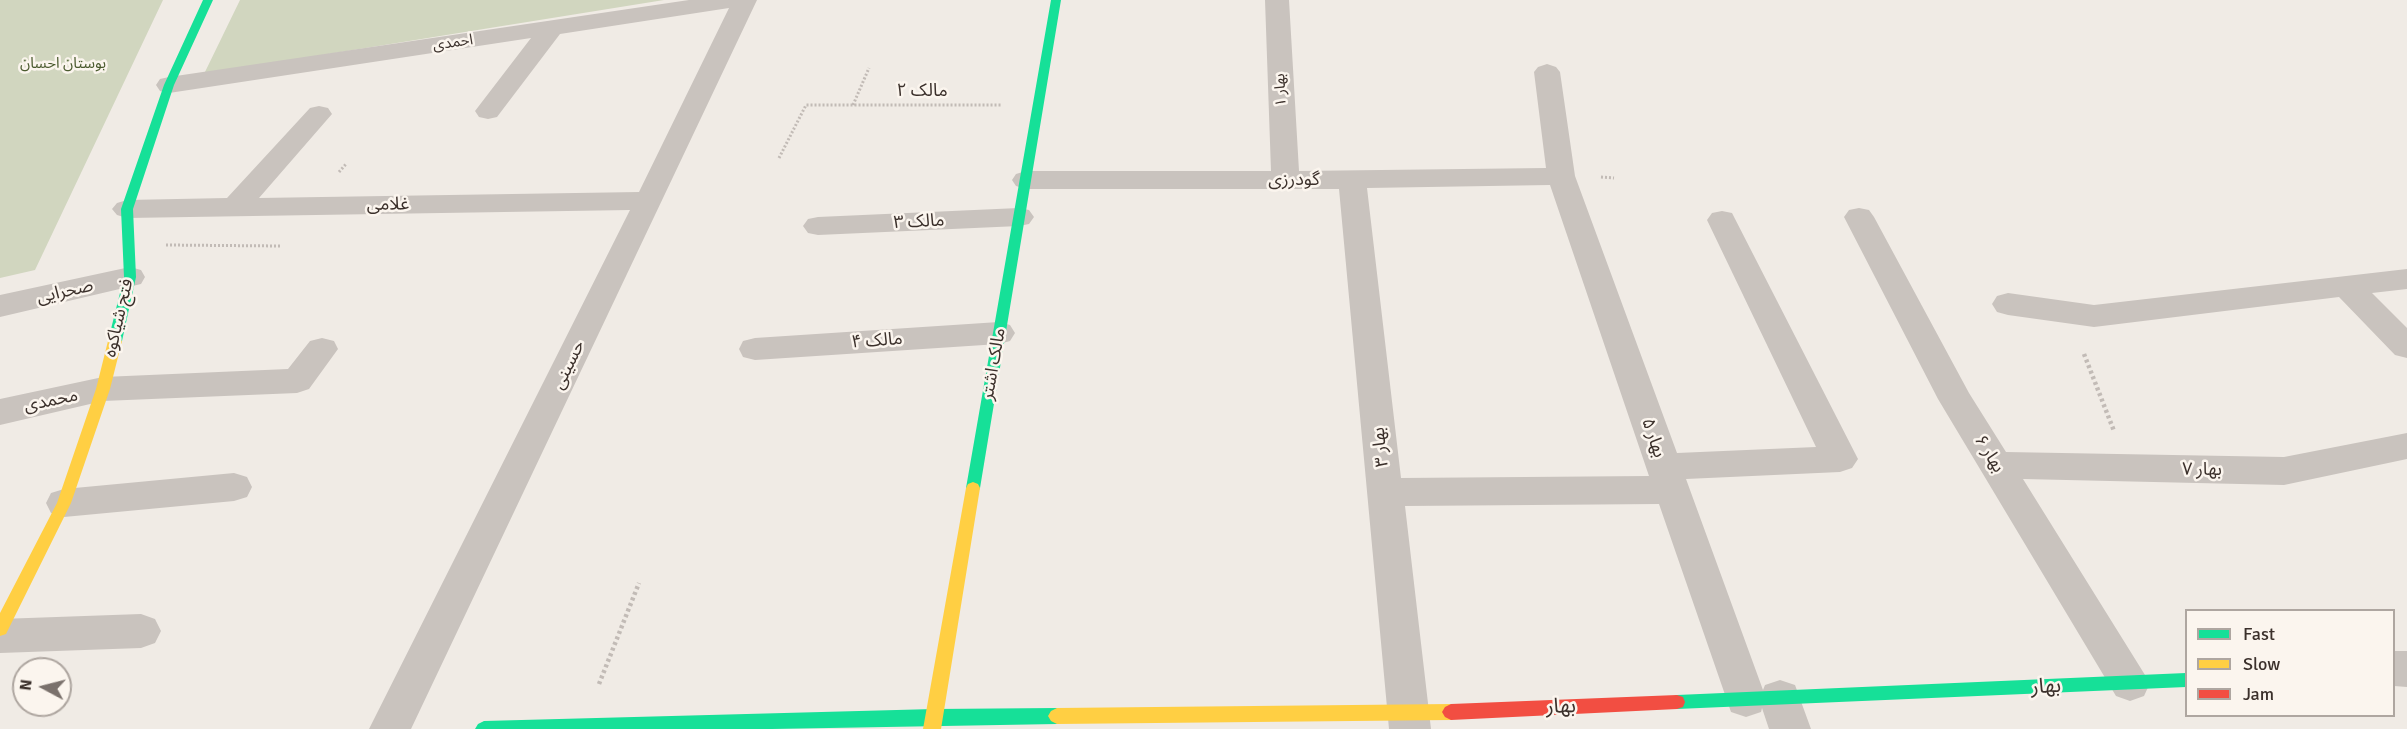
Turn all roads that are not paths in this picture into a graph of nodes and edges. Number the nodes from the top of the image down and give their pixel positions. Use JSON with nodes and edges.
{"nodes":[{"id":1,"x":208,"y":0,"type":"edge"},
{"id":2,"x":737,"y":0,"type":"edge"},
{"id":3,"x":745,"y":0,"type":"edge"},
{"id":4,"x":1056,"y":0,"type":"edge"},
{"id":5,"x":1277,"y":0,"type":"edge"},
{"id":6,"x":552,"y":28,"type":"junction"},
{"id":7,"x":1546,"y":72,"type":"dead end"},
{"id":8,"x":169,"y":85,"type":"junction"},
{"id":9,"x":488,"y":111,"type":"dead end"},
{"id":10,"x":320,"y":114,"type":"dead end"},
{"id":11,"x":1562,"y":176,"type":"junction"},
{"id":12,"x":1026,"y":180,"type":"junction"},
{"id":13,"x":1285,"y":180,"type":"junction"},
{"id":14,"x":1352,"y":180,"type":"junction"},
{"id":15,"x":649,"y":201,"type":"junction"},
{"id":16,"x":235,"y":207,"type":"junction"},
{"id":17,"x":127,"y":209,"type":"junction"},
{"id":18,"x":1019,"y":217,"type":"junction"},
{"id":19,"x":1859,"y":218,"type":"dead end"},
{"id":20,"x":1722,"y":220,"type":"dead end"},
{"id":21,"x":818,"y":226,"type":"dead end"},
{"id":22,"x":130,"y":277,"type":"junction"},
{"id":23,"x":2407,"y":279,"type":"edge"},
{"id":24,"x":2346,"y":286,"type":"junction"},
{"id":25,"x":2008,"y":304,"type":"dead end"},
{"id":26,"x":0,"y":306,"type":"edge"},
{"id":27,"x":999,"y":333,"type":"junction"},
{"id":28,"x":2407,"y":346,"type":"edge"},
{"id":29,"x":322,"y":349,"type":"dead end"},
{"id":30,"x":755,"y":349,"type":"dead end"},
{"id":31,"x":103,"y":390,"type":"junction"},
{"id":32,"x":0,"y":412,"type":"edge"},
{"id":33,"x":2407,"y":446,"type":"edge"},
{"id":34,"x":1995,"y":465,"type":"junction"},
{"id":35,"x":1667,"y":479,"type":"junction"},
{"id":36,"x":234,"y":487,"type":"dead end"},
{"id":37,"x":1385,"y":492,"type":"junction"},
{"id":38,"x":64,"y":502,"type":"junction"},
{"id":39,"x":0,"y":629,"type":"edge"},
{"id":40,"x":141,"y":631,"type":"dead end"},
{"id":41,"x":0,"y":636,"type":"edge"},
{"id":42,"x":2185,"y":680,"type":"edge"},
{"id":43,"x":2130,"y":683,"type":"junction"},
{"id":44,"x":1772,"y":709,"type":"edge"},
{"id":45,"x":1409,"y":721,"type":"edge"},
{"id":46,"x":934,"y":723,"type":"edge"},
{"id":47,"x":390,"y":729,"type":"edge"},
{"id":48,"x":484,"y":729,"type":"edge"}],
"edges":[{"from":1,"to":8,"type":"street","name":"فتح شیاکوه"},
{"from":2,"to":6,"type":"street","name":"احمدی"},
{"from":3,"to":15,"type":"street","name":"حسینی"},
{"from":4,"to":12,"type":"street","name":"مالک اشتر"},
{"from":5,"to":13,"type":"street","name":"بهار ۱"},
{"from":6,"to":8,"type":"street","name":"احمدی"},
{"from":6,"to":9,"type":"street"},
{"from":7,"to":11,"type":"street","name":"بهار ۵"},
{"from":8,"to":17,"type":"street","name":"فتح شیاکوه"},
{"from":10,"to":16,"type":"street"},
{"from":11,"to":14,"type":"street","name":"گودرزی"},
{"from":11,"to":35,"type":"street","name":"بهار ۵"},
{"from":12,"to":13,"type":"street","name":"گودرزی"},
{"from":12,"to":18,"type":"street","name":"مالک اشتر"},
{"from":13,"to":14,"type":"street","name":"گودرزی"},
{"from":14,"to":37,"type":"street","name":"بهار ۳"},
{"from":15,"to":16,"type":"street","name":"غلامی"},
{"from":15,"to":47,"type":"street","name":"حسینی"},
{"from":16,"to":17,"type":"street","name":"غلامی"},
{"from":17,"to":22,"type":"street","name":"فتح شیاکوه"},
{"from":18,"to":21,"type":"street","name":"مالک ۳"},
{"from":18,"to":27,"type":"street","name":"مالک اشتر"},
{"from":19,"to":34,"type":"street","name":"بهار ۶"},
{"from":20,"to":35,"type":"street"},
{"from":22,"to":26,"type":"street","name":"صحرایی"},
{"from":22,"to":31,"type":"street","name":"فتح شیاکوه"},
{"from":23,"to":24,"type":"street"},
{"from":24,"to":25,"type":"street"},
{"from":24,"to":28,"type":"street"},
{"from":27,"to":30,"type":"street","name":"مالک ۴"},
{"from":27,"to":46,"type":"street","name":"مالک اشتر"},
{"from":29,"to":31,"type":"street","name":"محمدی"},
{"from":31,"to":32,"type":"street","name":"محمدی"},
{"from":31,"to":38,"type":"street","name":"فتح شیاکوه"},
{"from":33,"to":34,"type":"street","name":"بهار ۷"},
{"from":34,"to":43,"type":"street","name":"بهار ۶"},
{"from":35,"to":37,"type":"street"},
{"from":35,"to":44,"type":"street","name":"بهار ۵"},
{"from":36,"to":38,"type":"street"},
{"from":37,"to":45,"type":"street","name":"بهار ۳"},
{"from":38,"to":39,"type":"street","name":"فتح شیاکوه"},
{"from":40,"to":41,"type":"street"},
{"from":42,"to":43,"type":"street","name":"بهار"},
{"from":43,"to":44,"type":"street","name":"بهار"},
{"from":44,"to":45,"type":"street","name":"بهار"},
{"from":45,"to":46,"type":"street","name":"بهار"},
{"from":46,"to":48,"type":"street","name":"بهار"}]}
